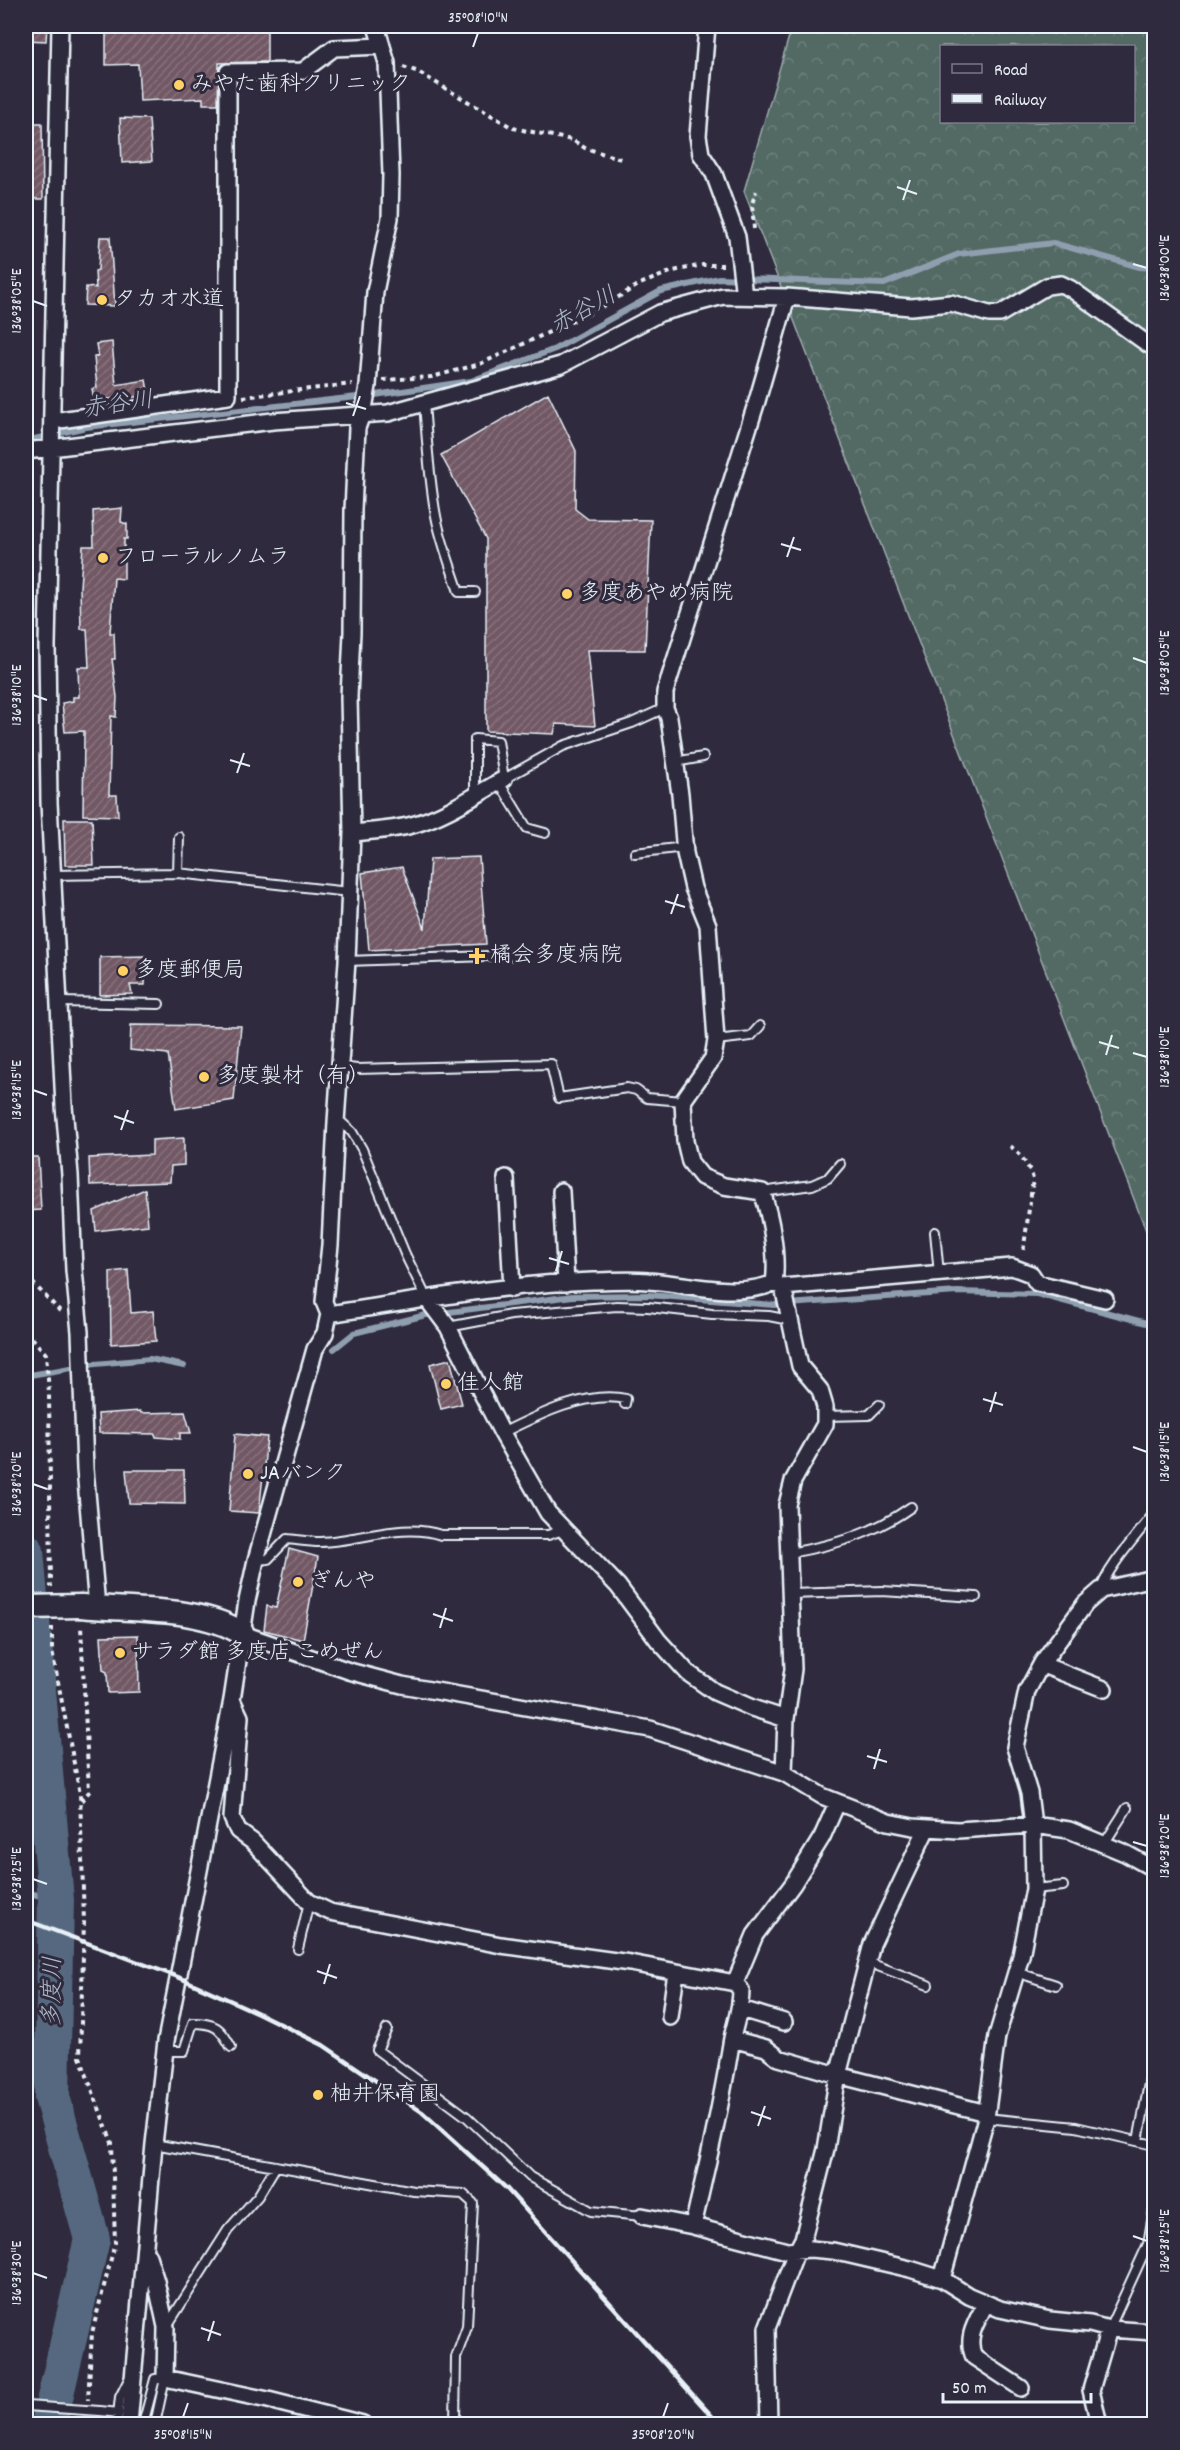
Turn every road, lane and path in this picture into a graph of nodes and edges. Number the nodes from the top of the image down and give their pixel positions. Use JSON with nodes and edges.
{"nodes":[{"id":1,"x":60,"y":26,"type":"edge"},
{"id":2,"x":376,"y":26,"type":"edge"},
{"id":3,"x":707,"y":26,"type":"edge"},
{"id":4,"x":382,"y":46,"type":"junction"},
{"id":5,"x":387,"y":63,"type":"junction"},
{"id":6,"x":624,"y":160,"type":"dead end"},
{"id":7,"x":741,"y":264,"type":"junction"},
{"id":8,"x":744,"y":296,"type":"junction"},
{"id":9,"x":787,"y":297,"type":"junction"},
{"id":10,"x":1155,"y":346,"type":"edge"},
{"id":11,"x":368,"y":384,"type":"junction"},
{"id":12,"x":228,"y":396,"type":"junction"},
{"id":13,"x":424,"y":404,"type":"junction"},
{"id":14,"x":363,"y":412,"type":"junction"},
{"id":15,"x":53,"y":421,"type":"junction"},
{"id":16,"x":52,"y":449,"type":"junction"},
{"id":17,"x":26,"y":451,"type":"edge"},
{"id":18,"x":475,"y":592,"type":"dead end"},
{"id":19,"x":665,"y":708,"type":"junction"},
{"id":20,"x":703,"y":757,"type":"dead end"},
{"id":21,"x":675,"y":762,"type":"junction"},
{"id":22,"x":501,"y":781,"type":"junction"},
{"id":23,"x":476,"y":796,"type":"junction"},
{"id":24,"x":352,"y":833,"type":"junction"},
{"id":25,"x":545,"y":833,"type":"dead end"},
{"id":26,"x":179,"y":837,"type":"dead end"},
{"id":27,"x":684,"y":848,"type":"junction"},
{"id":28,"x":635,"y":853,"type":"dead end"},
{"id":29,"x":178,"y":873,"type":"junction"},
{"id":30,"x":52,"y":875,"type":"junction"},
{"id":31,"x":349,"y":892,"type":"junction"},
{"id":32,"x":520,"y":955,"type":"dead end"},
{"id":33,"x":347,"y":961,"type":"junction"},
{"id":34,"x":60,"y":1002,"type":"junction"},
{"id":35,"x":159,"y":1004,"type":"dead end"},
{"id":36,"x":760,"y":1026,"type":"dead end"},
{"id":37,"x":716,"y":1040,"type":"junction"},
{"id":38,"x":340,"y":1067,"type":"junction"},
{"id":39,"x":683,"y":1101,"type":"junction"},
{"id":40,"x":336,"y":1122,"type":"junction"},
{"id":41,"x":1010,"y":1146,"type":"dead end"},
{"id":42,"x":840,"y":1164,"type":"dead end"},
{"id":43,"x":506,"y":1178,"type":"dead end"},
{"id":44,"x":561,"y":1191,"type":"dead end"},
{"id":45,"x":762,"y":1192,"type":"junction"},
{"id":46,"x":934,"y":1232,"type":"dead end"},
{"id":47,"x":1017,"y":1269,"type":"junction"},
{"id":48,"x":939,"y":1274,"type":"junction"},
{"id":49,"x":26,"y":1276,"type":"edge"},
{"id":50,"x":566,"y":1283,"type":"junction"},
{"id":51,"x":779,"y":1285,"type":"junction"},
{"id":52,"x":512,"y":1288,"type":"junction"},
{"id":53,"x":427,"y":1299,"type":"junction"},
{"id":54,"x":1105,"y":1299,"type":"dead end"},
{"id":55,"x":329,"y":1314,"type":"junction"},
{"id":56,"x":789,"y":1320,"type":"junction"},
{"id":57,"x":448,"y":1328,"type":"junction"},
{"id":58,"x":26,"y":1331,"type":"edge"},
{"id":59,"x":80,"y":1332,"type":"junction"},
{"id":60,"x":625,"y":1404,"type":"dead end"},
{"id":61,"x":879,"y":1405,"type":"dead end"},
{"id":62,"x":825,"y":1416,"type":"junction"},
{"id":63,"x":502,"y":1433,"type":"junction"},
{"id":64,"x":911,"y":1507,"type":"dead end"},
{"id":65,"x":1155,"y":1513,"type":"edge"},
{"id":66,"x":563,"y":1530,"type":"junction"},
{"id":67,"x":789,"y":1553,"type":"junction"},
{"id":68,"x":256,"y":1560,"type":"junction"},
{"id":69,"x":1155,"y":1578,"type":"edge"},
{"id":70,"x":1101,"y":1590,"type":"junction"},
{"id":71,"x":51,"y":1592,"type":"dead end"},
{"id":72,"x":791,"y":1594,"type":"junction"},
{"id":73,"x":976,"y":1597,"type":"dead end"},
{"id":74,"x":26,"y":1607,"type":"edge"},
{"id":75,"x":89,"y":1607,"type":"junction"},
{"id":76,"x":52,"y":1616,"type":"dead end"},
{"id":77,"x":243,"y":1634,"type":"junction"},
{"id":78,"x":1042,"y":1663,"type":"junction"},
{"id":79,"x":1104,"y":1689,"type":"dead end"},
{"id":80,"x":232,"y":1700,"type":"junction"},
{"id":81,"x":786,"y":1719,"type":"junction"},
{"id":82,"x":784,"y":1773,"type":"junction"},
{"id":83,"x":80,"y":1801,"type":"junction"},
{"id":84,"x":837,"y":1803,"type":"junction"},
{"id":85,"x":1127,"y":1808,"type":"dead end"},
{"id":86,"x":1033,"y":1825,"type":"junction"},
{"id":87,"x":927,"y":1828,"type":"junction"},
{"id":88,"x":1104,"y":1844,"type":"junction"},
{"id":89,"x":1155,"y":1869,"type":"edge"},
{"id":90,"x":1063,"y":1887,"type":"dead end"},
{"id":91,"x":1034,"y":1889,"type":"junction"},
{"id":92,"x":309,"y":1902,"type":"junction"},
{"id":93,"x":298,"y":1949,"type":"dead end"},
{"id":94,"x":867,"y":1962,"type":"junction"},
{"id":95,"x":676,"y":1972,"type":"junction"},
{"id":96,"x":1016,"y":1972,"type":"junction"},
{"id":97,"x":735,"y":1983,"type":"junction"},
{"id":98,"x":928,"y":1985,"type":"dead end"},
{"id":99,"x":1056,"y":1985,"type":"dead end"},
{"id":100,"x":741,"y":2009,"type":"junction"},
{"id":101,"x":670,"y":2017,"type":"dead end"},
{"id":102,"x":784,"y":2022,"type":"dead end"},
{"id":103,"x":387,"y":2029,"type":"dead end"},
{"id":104,"x":732,"y":2039,"type":"junction"},
{"id":105,"x":231,"y":2047,"type":"dead end"},
{"id":106,"x":165,"y":2051,"type":"junction"},
{"id":107,"x":1155,"y":2057,"type":"edge"},
{"id":108,"x":838,"y":2075,"type":"junction"},
{"id":109,"x":986,"y":2116,"type":"junction"},
{"id":110,"x":1138,"y":2141,"type":"junction"},
{"id":111,"x":154,"y":2144,"type":"junction"},
{"id":112,"x":1155,"y":2145,"type":"edge"},
{"id":113,"x":276,"y":2166,"type":"junction"},
{"id":114,"x":1155,"y":2209,"type":"edge"},
{"id":115,"x":642,"y":2216,"type":"joint"},
{"id":116,"x":693,"y":2226,"type":"junction"},
{"id":117,"x":146,"y":2250,"type":"junction"},
{"id":118,"x":796,"y":2252,"type":"junction"},
{"id":119,"x":942,"y":2279,"type":"junction"},
{"id":120,"x":986,"y":2303,"type":"junction"},
{"id":121,"x":166,"y":2327,"type":"junction"},
{"id":122,"x":1109,"y":2329,"type":"junction"},
{"id":123,"x":1155,"y":2332,"type":"edge"},
{"id":124,"x":165,"y":2378,"type":"junction"},
{"id":125,"x":1022,"y":2388,"type":"dead end"},
{"id":126,"x":88,"y":2402,"type":"dead end"},
{"id":127,"x":26,"y":2406,"type":"edge"},
{"id":128,"x":124,"y":2419,"type":"edge"},
{"id":129,"x":117,"y":2424,"type":"edge"},
{"id":130,"x":143,"y":2424,"type":"edge"},
{"id":131,"x":155,"y":2424,"type":"edge"},
{"id":132,"x":363,"y":2424,"type":"edge"},
{"id":133,"x":455,"y":2424,"type":"edge"},
{"id":134,"x":769,"y":2424,"type":"edge"},
{"id":135,"x":1099,"y":2424,"type":"edge"}],
"edges":[{"from":1,"to":15,"type":"street"},
{"from":2,"to":4,"type":"street"},
{"from":3,"to":7,"type":"street"},
{"from":4,"to":5,"type":"street"},
{"from":4,"to":12,"type":"street"},
{"from":5,"to":6,"type":"path"},
{"from":5,"to":11,"type":"street"},
{"from":7,"to":8,"type":"street"},
{"from":7,"to":11,"type":"path"},
{"from":8,"to":9,"type":"street"},
{"from":8,"to":13,"type":"street"},
{"from":9,"to":10,"type":"street"},
{"from":9,"to":19,"type":"street"},
{"from":11,"to":12,"type":"path"},
{"from":11,"to":14,"type":"street"},
{"from":12,"to":15,"type":"street"},
{"from":13,"to":14,"type":"street"},
{"from":13,"to":18,"type":"lane"},
{"from":14,"to":16,"type":"street"},
{"from":14,"to":24,"type":"street"},
{"from":15,"to":16,"type":"street"},
{"from":16,"to":17,"type":"street"},
{"from":16,"to":30,"type":"street"},
{"from":19,"to":21,"type":"street"},
{"from":19,"to":22,"type":"lane"},
{"from":20,"to":21,"type":"lane"},
{"from":21,"to":27,"type":"street"},
{"from":22,"to":23,"type":"street"},
{"from":22,"to":23,"type":"lane"},
{"from":22,"to":25,"type":"lane"},
{"from":23,"to":24,"type":"street"},
{"from":24,"to":31,"type":"street"},
{"from":26,"to":29,"type":"lane"},
{"from":27,"to":28,"type":"lane"},
{"from":27,"to":37,"type":"street"},
{"from":29,"to":30,"type":"lane"},
{"from":29,"to":31,"type":"lane"},
{"from":30,"to":34,"type":"street"},
{"from":31,"to":33,"type":"street"},
{"from":32,"to":33,"type":"lane"},
{"from":33,"to":38,"type":"street"},
{"from":34,"to":35,"type":"lane"},
{"from":34,"to":59,"type":"street"},
{"from":36,"to":37,"type":"lane"},
{"from":37,"to":39,"type":"street"},
{"from":38,"to":39,"type":"lane"},
{"from":38,"to":40,"type":"street"},
{"from":39,"to":45,"type":"street"},
{"from":40,"to":53,"type":"lane"},
{"from":40,"to":55,"type":"street"},
{"from":41,"to":47,"type":"path"},
{"from":42,"to":45,"type":"lane"},
{"from":43,"to":52,"type":"street"},
{"from":44,"to":50,"type":"street"},
{"from":45,"to":51,"type":"street"},
{"from":46,"to":48,"type":"lane"},
{"from":47,"to":48,"type":"street"},
{"from":47,"to":54,"type":"street"},
{"from":48,"to":51,"type":"street"},
{"from":49,"to":59,"type":"path"},
{"from":50,"to":51,"type":"street"},
{"from":50,"to":52,"type":"street"},
{"from":51,"to":56,"type":"street"},
{"from":52,"to":53,"type":"street"},
{"from":53,"to":55,"type":"street"},
{"from":53,"to":57,"type":"street"},
{"from":55,"to":68,"type":"street"},
{"from":56,"to":57,"type":"lane"},
{"from":56,"to":62,"type":"street"},
{"from":57,"to":63,"type":"street"},
{"from":58,"to":71,"type":"path"},
{"from":59,"to":75,"type":"street"},
{"from":60,"to":63,"type":"lane"},
{"from":61,"to":62,"type":"lane"},
{"from":62,"to":67,"type":"street"},
{"from":63,"to":66,"type":"street"},
{"from":64,"to":67,"type":"lane"},
{"from":65,"to":70,"type":"lane"},
{"from":66,"to":68,"type":"lane"},
{"from":66,"to":81,"type":"street"},
{"from":67,"to":72,"type":"street"},
{"from":68,"to":77,"type":"street"},
{"from":69,"to":70,"type":"street"},
{"from":70,"to":78,"type":"street"},
{"from":72,"to":73,"type":"lane"},
{"from":72,"to":81,"type":"street"},
{"from":74,"to":75,"type":"street","bridge":true},
{"from":75,"to":77,"type":"street"},
{"from":75,"to":83,"type":"path"},
{"from":76,"to":83,"type":"path"},
{"from":77,"to":80,"type":"street"},
{"from":77,"to":82,"type":"street"},
{"from":78,"to":79,"type":"street"},
{"from":78,"to":86,"type":"street"},
{"from":80,"to":92,"type":"street"},
{"from":80,"to":106,"type":"street"},
{"from":81,"to":82,"type":"street"},
{"from":82,"to":84,"type":"street"},
{"from":83,"to":126,"type":"path"},
{"from":84,"to":87,"type":"street"},
{"from":84,"to":97,"type":"street"},
{"from":85,"to":88,"type":"lane"},
{"from":86,"to":87,"type":"street"},
{"from":86,"to":88,"type":"street"},
{"from":86,"to":91,"type":"street"},
{"from":87,"to":94,"type":"street"},
{"from":88,"to":89,"type":"street"},
{"from":90,"to":91,"type":"lane"},
{"from":91,"to":96,"type":"street"},
{"from":92,"to":93,"type":"lane"},
{"from":92,"to":95,"type":"street"},
{"from":94,"to":98,"type":"lane"},
{"from":94,"to":108,"type":"street"},
{"from":95,"to":97,"type":"street"},
{"from":95,"to":101,"type":"street"},
{"from":96,"to":99,"type":"lane"},
{"from":96,"to":109,"type":"street"},
{"from":97,"to":100,"type":"street"},
{"from":100,"to":102,"type":"street"},
{"from":100,"to":104,"type":"street"},
{"from":103,"to":115,"type":"lane"},
{"from":104,"to":108,"type":"street"},
{"from":104,"to":116,"type":"street"},
{"from":105,"to":106,"type":"lane"},
{"from":106,"to":111,"type":"street"},
{"from":107,"to":110,"type":"lane"},
{"from":108,"to":109,"type":"street"},
{"from":108,"to":118,"type":"street"},
{"from":109,"to":110,"type":"lane"},
{"from":109,"to":119,"type":"street"},
{"from":110,"to":112,"type":"lane"},
{"from":111,"to":113,"type":"lane"},
{"from":111,"to":117,"type":"street"},
{"from":113,"to":121,"type":"lane"},
{"from":113,"to":133,"type":"lane"},
{"from":114,"to":122,"type":"lane"},
{"from":115,"to":116,"type":"street"},
{"from":116,"to":118,"type":"street"},
{"from":117,"to":121,"type":"street"},
{"from":117,"to":128,"type":"street"},
{"from":118,"to":119,"type":"street"},
{"from":118,"to":134,"type":"street"},
{"from":119,"to":120,"type":"street"},
{"from":120,"to":122,"type":"street"},
{"from":120,"to":125,"type":"street"},
{"from":121,"to":124,"type":"street"},
{"from":122,"to":123,"type":"street"},
{"from":122,"to":135,"type":"street"},
{"from":124,"to":130,"type":"lane"},
{"from":124,"to":131,"type":"lane"},
{"from":124,"to":132,"type":"street"},
{"from":127,"to":128,"type":"lane","bridge":true},
{"from":128,"to":129,"type":"lane"}]}
